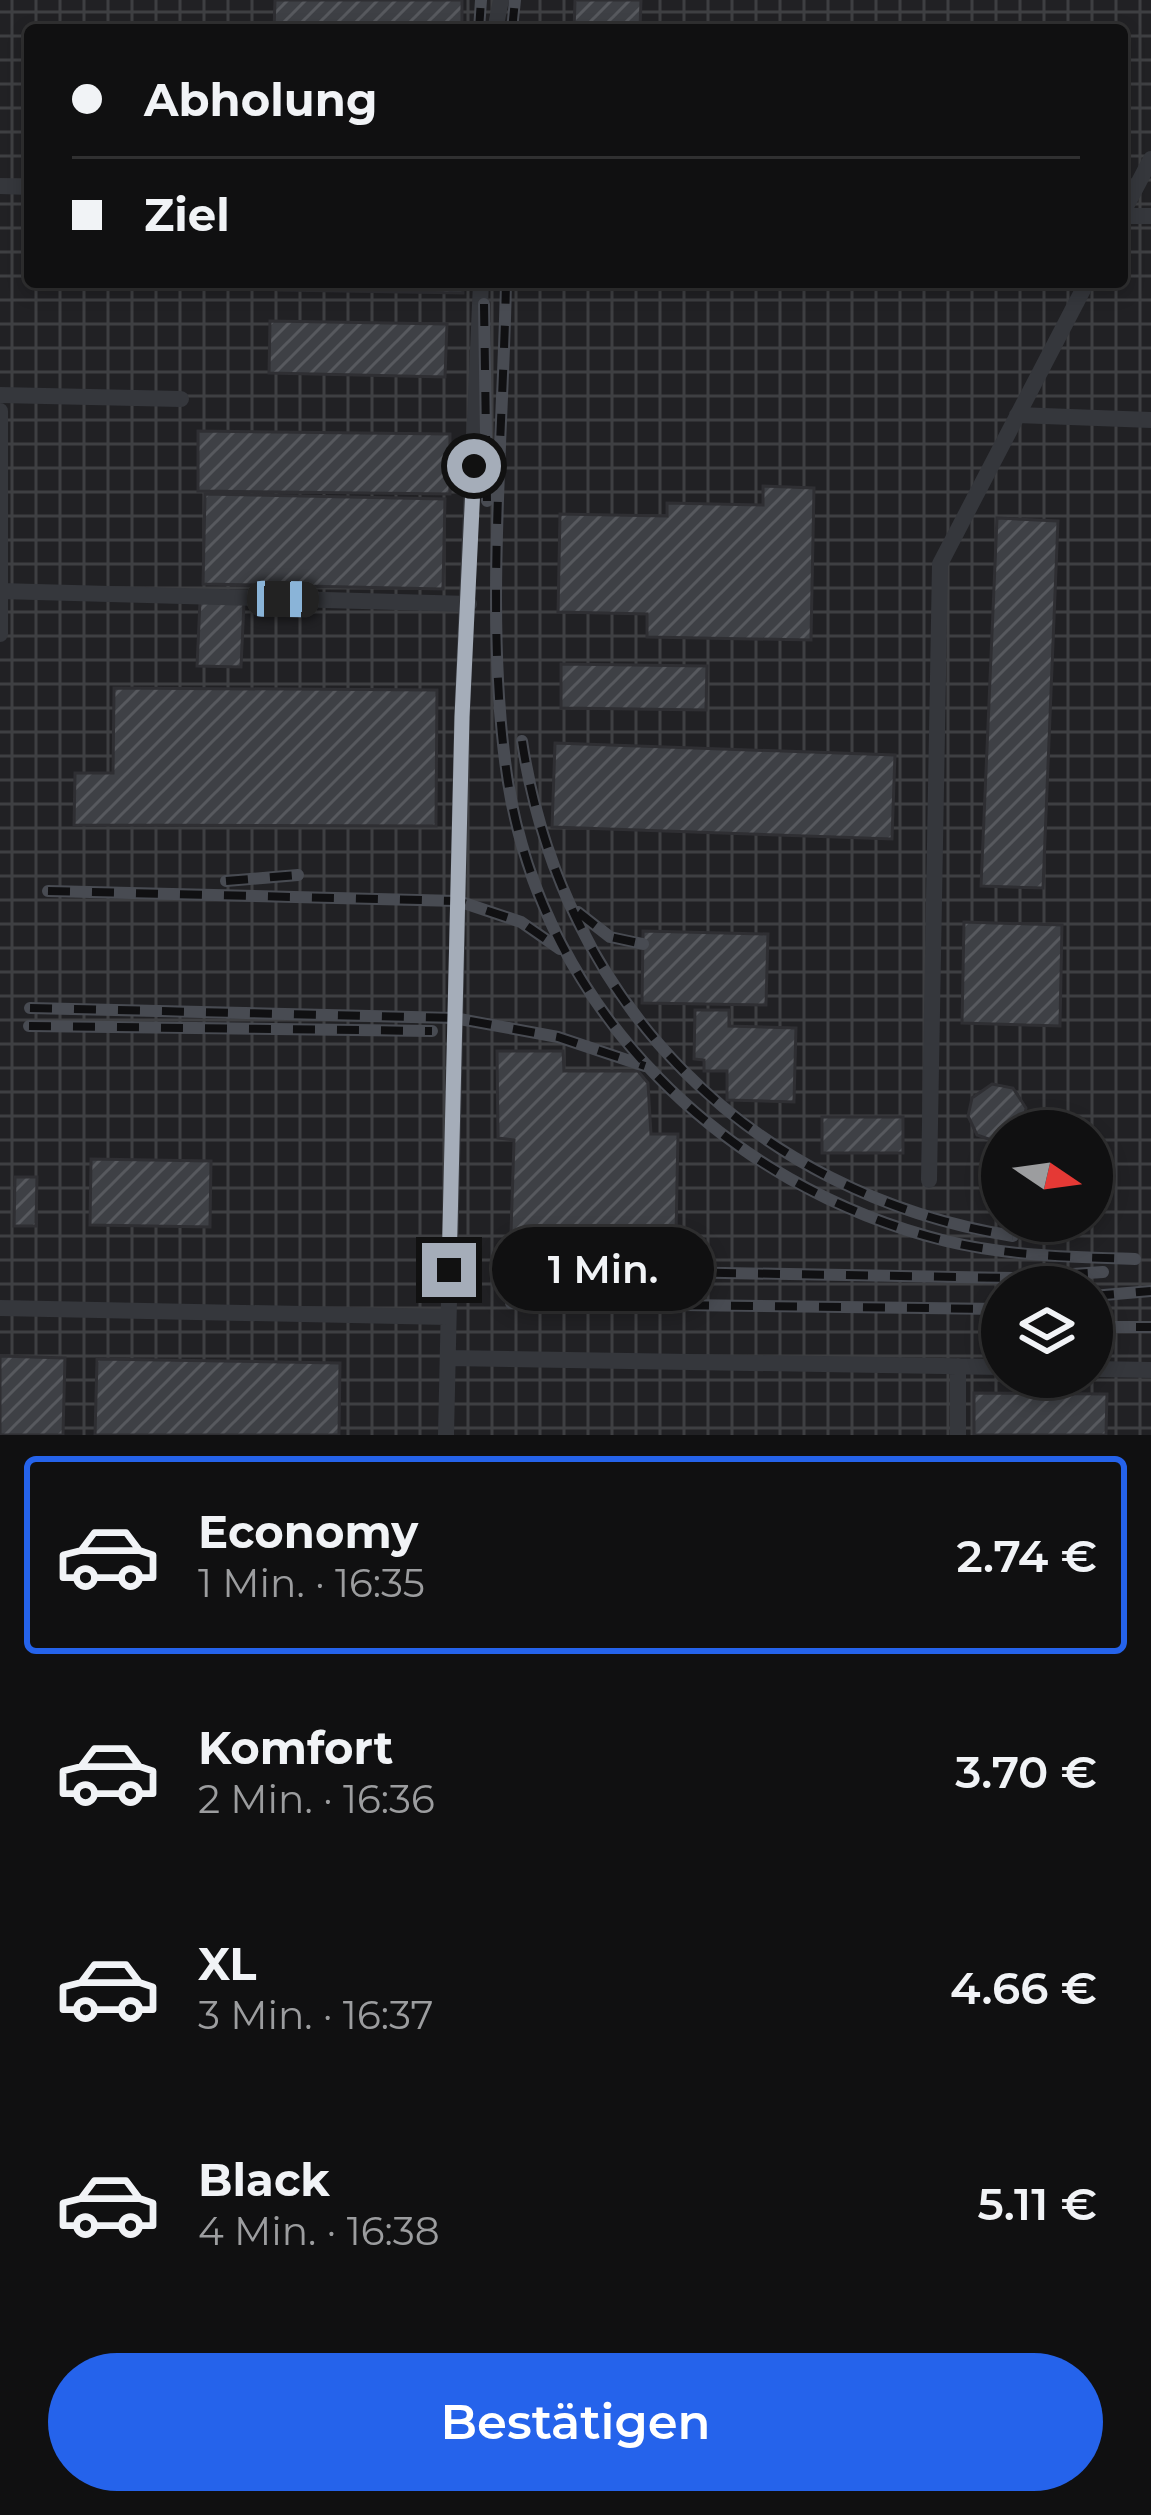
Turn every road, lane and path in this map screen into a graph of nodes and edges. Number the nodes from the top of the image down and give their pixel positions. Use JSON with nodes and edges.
{"nodes":[{"id":1,"x":1151,"y":159,"type":"edge"},
{"id":2,"x":1128,"y":203,"type":"edge"},
{"id":3,"x":481,"y":288,"type":"edge"},
{"id":4,"x":1084,"y":288,"type":"edge"},
{"id":5,"x":0,"y":395,"type":"edge"},
{"id":6,"x":181,"y":399,"type":"dead end"},
{"id":7,"x":0,"y":411,"type":"edge"},
{"id":8,"x":1017,"y":415,"type":"junction"},
{"id":9,"x":1151,"y":419,"type":"edge"},
{"id":10,"x":2,"y":592,"type":"edge"},
{"id":11,"x":469,"y":604,"type":"junction"},
{"id":12,"x":0,"y":634,"type":"edge"},
{"id":13,"x":929,"y":1180,"type":"dead end"},
{"id":14,"x":0,"y":1308,"type":"edge"},
{"id":15,"x":448,"y":1317,"type":"junction"},
{"id":16,"x":448,"y":1358,"type":"junction"},
{"id":17,"x":958,"y":1366,"type":"junction"},
{"id":18,"x":981,"y":1367,"type":"edge"},
{"id":19,"x":1113,"y":1369,"type":"edge"},
{"id":20,"x":1151,"y":1370,"type":"edge"},
{"id":21,"x":446,"y":1435,"type":"edge"},
{"id":22,"x":958,"y":1435,"type":"edge"}],
"edges":[{"from":1,"to":2,"type":"lane"},
{"from":3,"to":11,"type":"lane"},
{"from":4,"to":8,"type":"lane"},
{"from":5,"to":6,"type":"lane"},
{"from":7,"to":10,"type":"lane"},
{"from":8,"to":9,"type":"lane"},
{"from":8,"to":13,"type":"lane"},
{"from":10,"to":11,"type":"lane"},
{"from":10,"to":12,"type":"lane"},
{"from":11,"to":15,"type":"lane"},
{"from":14,"to":15,"type":"lane"},
{"from":15,"to":16,"type":"lane"},
{"from":16,"to":17,"type":"lane"},
{"from":16,"to":21,"type":"lane"},
{"from":17,"to":18,"type":"lane"},
{"from":17,"to":22,"type":"lane"},
{"from":19,"to":20,"type":"lane"}]}
